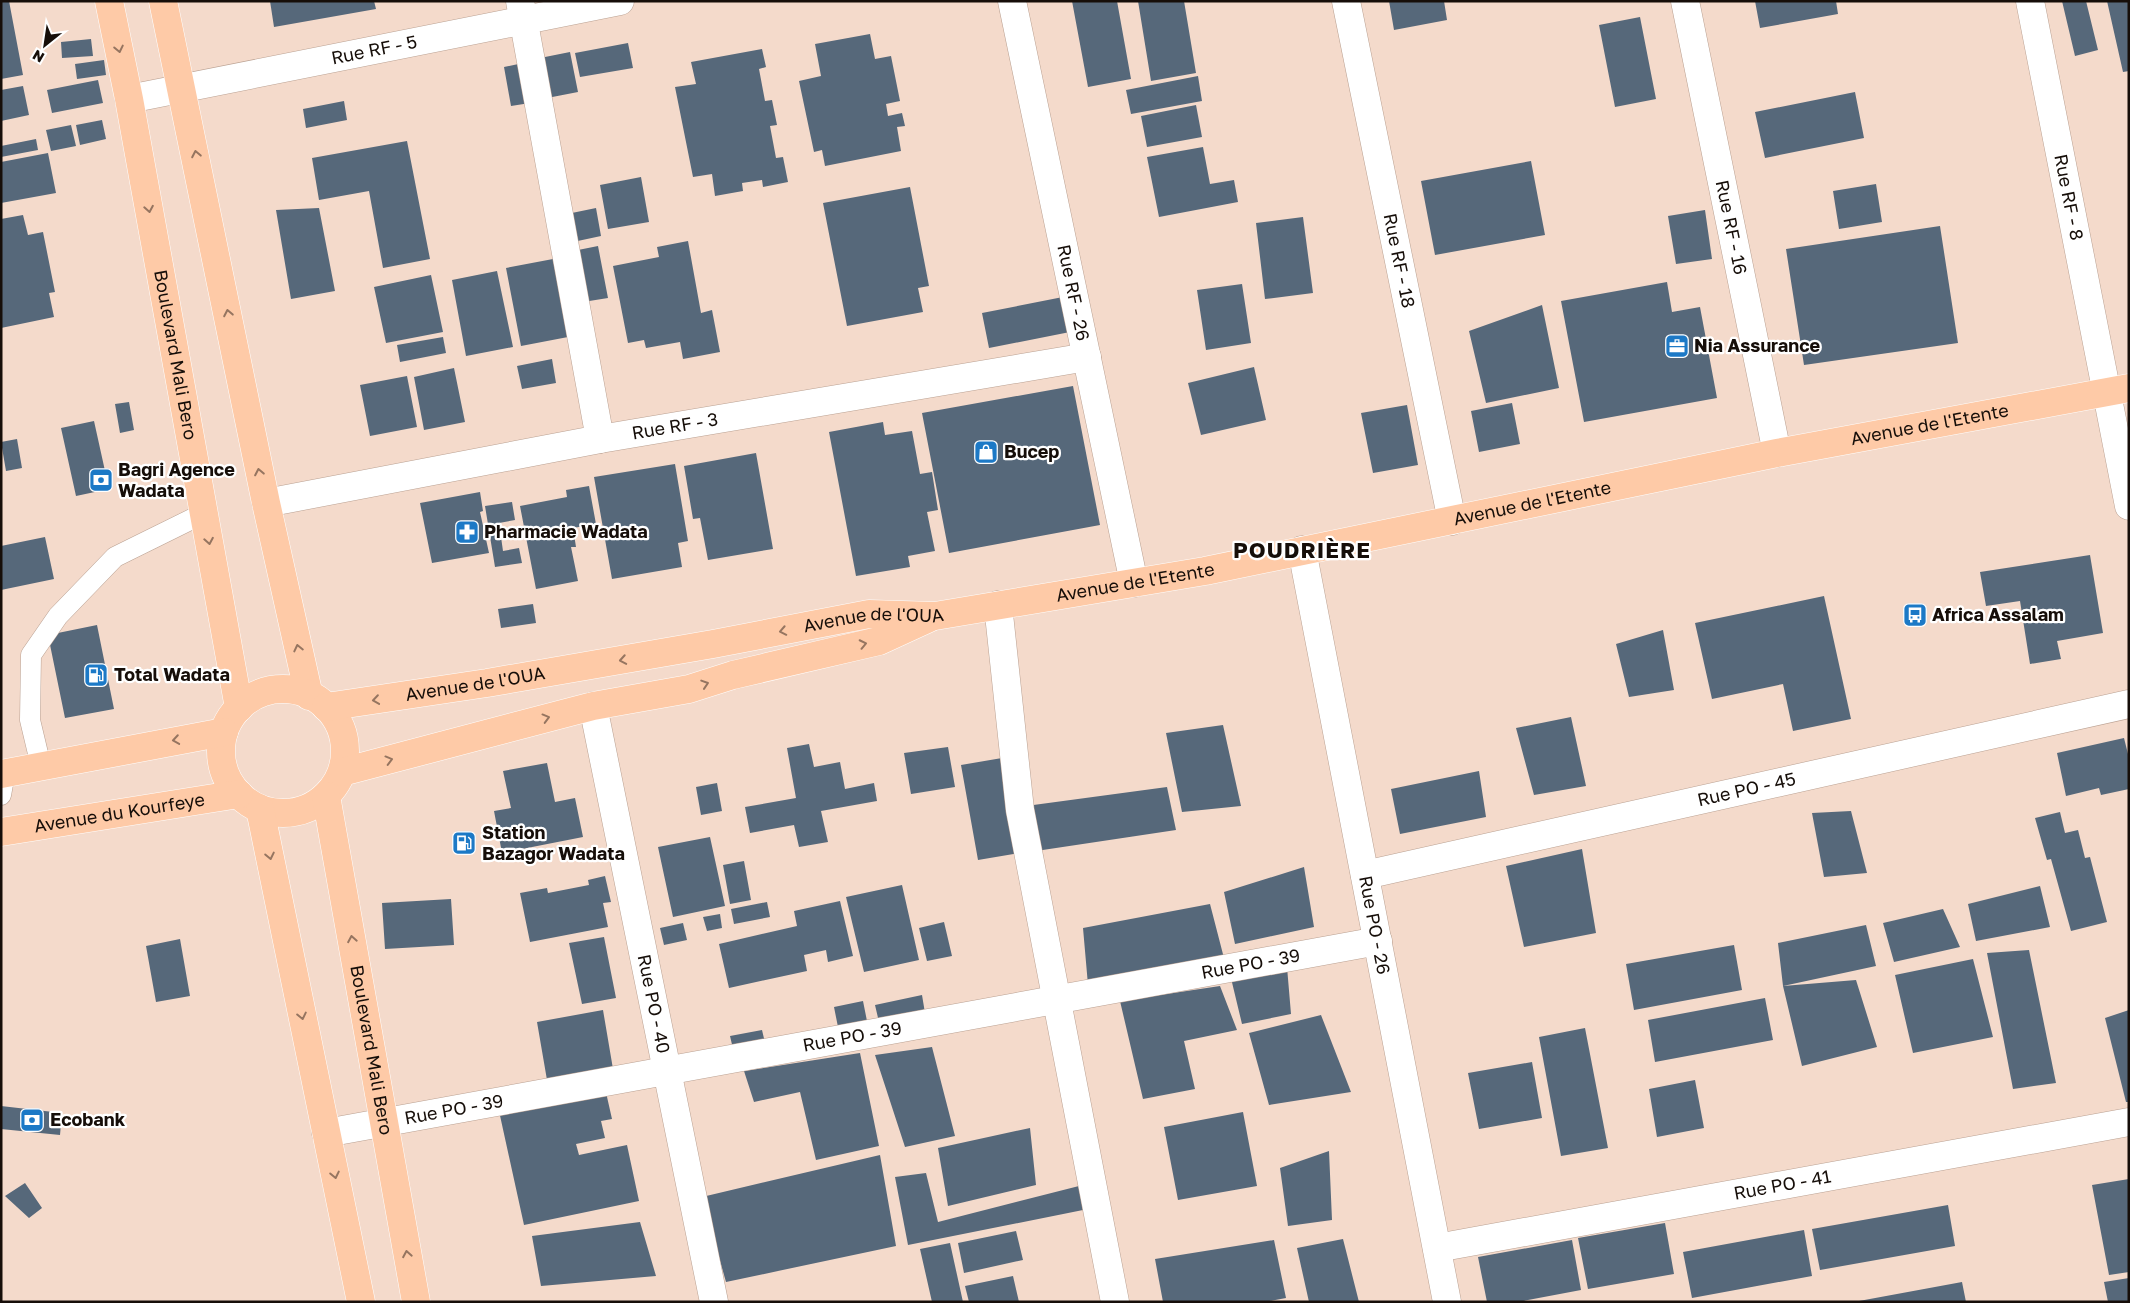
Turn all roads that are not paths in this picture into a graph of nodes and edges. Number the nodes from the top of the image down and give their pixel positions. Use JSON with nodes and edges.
{"nodes":[{"id":1,"x":109,"y":1,"type":"edge"},
{"id":2,"x":164,"y":1,"type":"edge"},
{"id":3,"x":620,"y":1,"type":"edge"},
{"id":4,"x":1012,"y":1,"type":"edge"},
{"id":5,"x":1346,"y":1,"type":"edge"},
{"id":6,"x":1686,"y":1,"type":"edge"},
{"id":7,"x":2030,"y":1,"type":"edge"},
{"id":8,"x":522,"y":12,"type":"edge"},
{"id":9,"x":182,"y":87,"type":"junction"},
{"id":10,"x":129,"y":99,"type":"junction"},
{"id":11,"x":1087,"y":357,"type":"junction"},
{"id":12,"x":2117,"y":390,"type":"edge"},
{"id":13,"x":600,"y":439,"type":"junction"},
{"id":14,"x":1777,"y":453,"type":"junction"},
{"id":15,"x":266,"y":504,"type":"junction"},
{"id":16,"x":2129,"y":506,"type":"edge"},
{"id":17,"x":204,"y":513,"type":"junction"},
{"id":18,"x":1452,"y":521,"type":"junction"},
{"id":19,"x":1302,"y":550,"type":"junction"},
{"id":20,"x":1134,"y":583,"type":"junction"},
{"id":21,"x":998,"y":605,"type":"junction"},
{"id":22,"x":935,"y":616,"type":"junction"},
{"id":23,"x":318,"y":701,"type":"junction"},
{"id":24,"x":2129,"y":704,"type":"edge"},
{"id":25,"x":593,"y":706,"type":"junction"},
{"id":26,"x":239,"y":708,"type":"junction"},
{"id":27,"x":224,"y":732,"type":"junction"},
{"id":28,"x":41,"y":766,"type":"junction"},
{"id":29,"x":342,"y":772,"type":"junction"},
{"id":30,"x":2,"y":781,"type":"edge"},
{"id":31,"x":326,"y":796,"type":"junction"},
{"id":32,"x":249,"y":801,"type":"junction"},
{"id":33,"x":1,"y":832,"type":"edge"},
{"id":34,"x":1365,"y":876,"type":"junction"},
{"id":35,"x":1378,"y":941,"type":"junction"},
{"id":36,"x":1057,"y":1000,"type":"junction"},
{"id":37,"x":666,"y":1071,"type":"junction"},
{"id":38,"x":2129,"y":1122,"type":"edge"},
{"id":39,"x":384,"y":1123,"type":"junction"},
{"id":40,"x":326,"y":1133,"type":"junction"},
{"id":41,"x":1436,"y":1248,"type":"junction"},
{"id":42,"x":361,"y":1302,"type":"edge"},
{"id":43,"x":416,"y":1302,"type":"edge"},
{"id":44,"x":714,"y":1302,"type":"edge"},
{"id":45,"x":1115,"y":1302,"type":"edge"},
{"id":46,"x":1447,"y":1302,"type":"edge"}],
"edges":[{"from":1,"to":10,"type":"main road","name":"Boulevard Mali Bero","one_way":true},
{"from":2,"to":9,"type":"main road"},
{"from":3,"to":8,"type":"street","name":"Rue RF - 5"},
{"from":4,"to":11,"type":"street","name":"Rue RF - 26"},
{"from":5,"to":18,"type":"street","name":"Rue RF - 18"},
{"from":6,"to":14,"type":"street","name":"Rue RF - 16"},
{"from":7,"to":12,"type":"street","name":"Rue RF - 8"},
{"from":8,"to":9,"type":"street","name":"Rue RF - 5"},
{"from":8,"to":13,"type":"street"},
{"from":9,"to":10,"type":"street","name":"Rue RF - 5"},
{"from":15,"to":9,"type":"main road","one_way":true},
{"from":10,"to":17,"type":"main road","name":"Boulevard Mali Bero","one_way":true},
{"from":11,"to":13,"type":"street","name":"Rue RF - 3"},
{"from":11,"to":20,"type":"street","name":"Rue RF - 26"},
{"from":12,"to":14,"type":"main road","name":"Avenue de l'Etente"},
{"from":12,"to":16,"type":"street","name":"Rue RF - 8"},
{"from":13,"to":15,"type":"street","name":"Rue RF - 3"},
{"from":14,"to":18,"type":"main road","name":"Avenue de l'Etente"},
{"from":23,"to":15,"type":"main road","one_way":true},
{"from":17,"to":26,"type":"main road","name":"Boulevard Mali Bero","one_way":true},
{"from":17,"to":28,"type":"lane"},
{"from":18,"to":19,"type":"main road","name":"Avenue de l'Etente"},
{"from":19,"to":20,"type":"main road","name":"Avenue de l'Etente"},
{"from":19,"to":34,"type":"street","name":"Rue PO - 26"},
{"from":20,"to":21,"type":"main road","name":"Avenue de l'Etente"},
{"from":21,"to":22,"type":"main road","name":"Avenue de l'Etente"},
{"from":21,"to":36,"type":"street"},
{"from":22,"to":23,"type":"main road","name":"Avenue de l'OUA","one_way":true},
{"from":25,"to":22,"type":"main road","name":"Avenue de l'OUA","one_way":true},
{"from":23,"to":26,"type":"main road"},
{"from":23,"to":29,"type":"main road"},
{"from":24,"to":34,"type":"street","name":"Rue PO - 45"},
{"from":29,"to":25,"type":"main road","name":"Avenue de l'OUA","one_way":true},
{"from":25,"to":37,"type":"street","name":"Rue PO - 40"},
{"from":26,"to":27,"type":"main road"},
{"from":27,"to":28,"type":"main road","one_way":true},
{"from":27,"to":32,"type":"main road"},
{"from":28,"to":30,"type":"main road"},
{"from":29,"to":31,"type":"main road"},
{"from":31,"to":32,"type":"main road"},
{"from":39,"to":31,"type":"main road","name":"Boulevard Mali Bero","one_way":true},
{"from":32,"to":33,"type":"main road","name":"Avenue du Kourfeye"},
{"from":32,"to":40,"type":"main road","one_way":true},
{"from":34,"to":35,"type":"street","name":"Rue PO - 26"},
{"from":35,"to":36,"type":"street","name":"Rue PO - 39"},
{"from":35,"to":41,"type":"street","name":"Rue PO - 26"},
{"from":36,"to":37,"type":"street","name":"Rue PO - 39"},
{"from":36,"to":45,"type":"street"},
{"from":37,"to":39,"type":"street","name":"Rue PO - 39"},
{"from":37,"to":44,"type":"street","name":"Rue PO - 40"},
{"from":38,"to":41,"type":"street","name":"Rue PO - 41"},
{"from":39,"to":40,"type":"street","name":"Rue PO - 39"},
{"from":43,"to":39,"type":"main road","name":"Boulevard Mali Bero","one_way":true},
{"from":40,"to":42,"type":"main road","one_way":true},
{"from":41,"to":46,"type":"street","name":"Rue PO - 26"}]}
